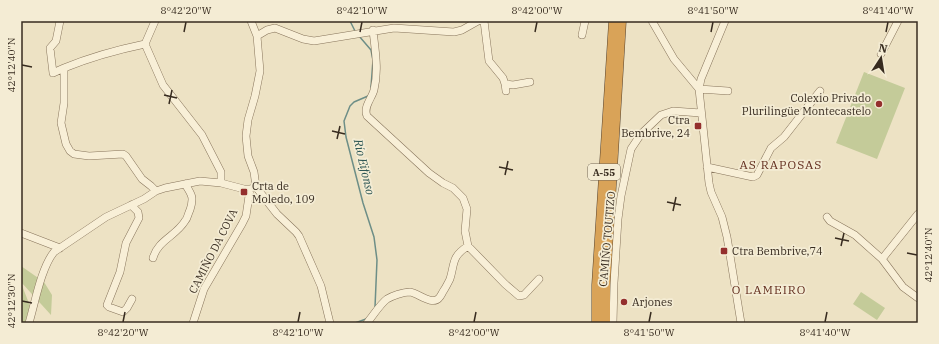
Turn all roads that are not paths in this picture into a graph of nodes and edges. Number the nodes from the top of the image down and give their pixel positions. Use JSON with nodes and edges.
{"nodes":[{"id":1,"x":60,"y":21,"type":"edge"},
{"id":2,"x":155,"y":21,"type":"edge"},
{"id":3,"x":251,"y":21,"type":"edge"},
{"id":4,"x":478,"y":21,"type":"edge"},
{"id":5,"x":484,"y":21,"type":"edge"},
{"id":6,"x":585,"y":21,"type":"edge"},
{"id":7,"x":614,"y":21,"type":"edge"},
{"id":8,"x":621,"y":21,"type":"edge"},
{"id":9,"x":652,"y":21,"type":"edge"},
{"id":10,"x":725,"y":21,"type":"edge"},
{"id":11,"x":898,"y":21,"type":"edge"},
{"id":12,"x":373,"y":30,"type":"junction"},
{"id":13,"x":582,"y":35,"type":"dead end"},
{"id":14,"x":257,"y":36,"type":"junction"},
{"id":15,"x":144,"y":44,"type":"junction"},
{"id":16,"x":881,"y":54,"type":"dead end"},
{"id":17,"x":64,"y":68,"type":"junction"},
{"id":18,"x":530,"y":82,"type":"dead end"},
{"id":19,"x":699,"y":89,"type":"junction"},
{"id":20,"x":728,"y":91,"type":"dead end"},
{"id":21,"x":820,"y":91,"type":"dead end"},
{"id":22,"x":701,"y":113,"type":"junction"},
{"id":23,"x":707,"y":168,"type":"junction"},
{"id":24,"x":221,"y":183,"type":"junction"},
{"id":25,"x":185,"y":184,"type":"junction"},
{"id":26,"x":253,"y":188,"type":"junction"},
{"id":27,"x":156,"y":191,"type":"junction"},
{"id":28,"x":131,"y":205,"type":"junction"},
{"id":29,"x":918,"y":214,"type":"edge"},
{"id":30,"x":827,"y":217,"type":"dead end"},
{"id":31,"x":21,"y":233,"type":"edge"},
{"id":32,"x":468,"y":246,"type":"junction"},
{"id":33,"x":60,"y":248,"type":"junction"},
{"id":34,"x":154,"y":258,"type":"dead end"},
{"id":35,"x":882,"y":259,"type":"junction"},
{"id":36,"x":539,"y":278,"type":"dead end"},
{"id":37,"x":918,"y":298,"type":"edge"},
{"id":38,"x":132,"y":299,"type":"dead end"},
{"id":39,"x":194,"y":322,"type":"edge"},
{"id":40,"x":329,"y":322,"type":"edge"},
{"id":41,"x":29,"y":323,"type":"edge"},
{"id":42,"x":367,"y":323,"type":"edge"},
{"id":43,"x":597,"y":323,"type":"edge"},
{"id":44,"x":605,"y":323,"type":"edge"},
{"id":45,"x":613,"y":323,"type":"edge"},
{"id":46,"x":741,"y":323,"type":"edge"}],
"edges":[{"from":1,"to":17,"type":"street"},
{"from":2,"to":15,"type":"street"},
{"from":3,"to":14,"type":"street"},
{"from":4,"to":12,"type":"street"},
{"from":5,"to":18,"type":"street"},
{"from":6,"to":13,"type":"street"},
{"from":7,"to":43,"type":"highway","number":"A-55"},
{"from":8,"to":44,"type":"highway","number":"A-55"},
{"from":9,"to":19,"type":"street"},
{"from":10,"to":19,"type":"street"},
{"from":11,"to":16,"type":"street"},
{"from":12,"to":14,"type":"street"},
{"from":12,"to":32,"type":"street"},
{"from":14,"to":26,"type":"street"},
{"from":15,"to":17,"type":"street"},
{"from":15,"to":24,"type":"street"},
{"from":17,"to":27,"type":"street"},
{"from":19,"to":20,"type":"street"},
{"from":19,"to":22,"type":"street"},
{"from":21,"to":23,"type":"street"},
{"from":22,"to":23,"type":"street"},
{"from":22,"to":45,"type":"street","name":"CAMIÑO TOUTIZO"},
{"from":23,"to":46,"type":"street"},
{"from":24,"to":25,"type":"street"},
{"from":24,"to":26,"type":"street"},
{"from":25,"to":27,"type":"street"},
{"from":25,"to":34,"type":"street"},
{"from":26,"to":39,"type":"street","name":"CAMIÑO DA COVA"},
{"from":26,"to":40,"type":"street"},
{"from":27,"to":28,"type":"street"},
{"from":28,"to":33,"type":"street"},
{"from":28,"to":38,"type":"street"},
{"from":29,"to":35,"type":"street"},
{"from":30,"to":35,"type":"street"},
{"from":31,"to":33,"type":"street"},
{"from":32,"to":36,"type":"street"},
{"from":32,"to":42,"type":"street"},
{"from":33,"to":41,"type":"street"},
{"from":35,"to":37,"type":"street"}]}
